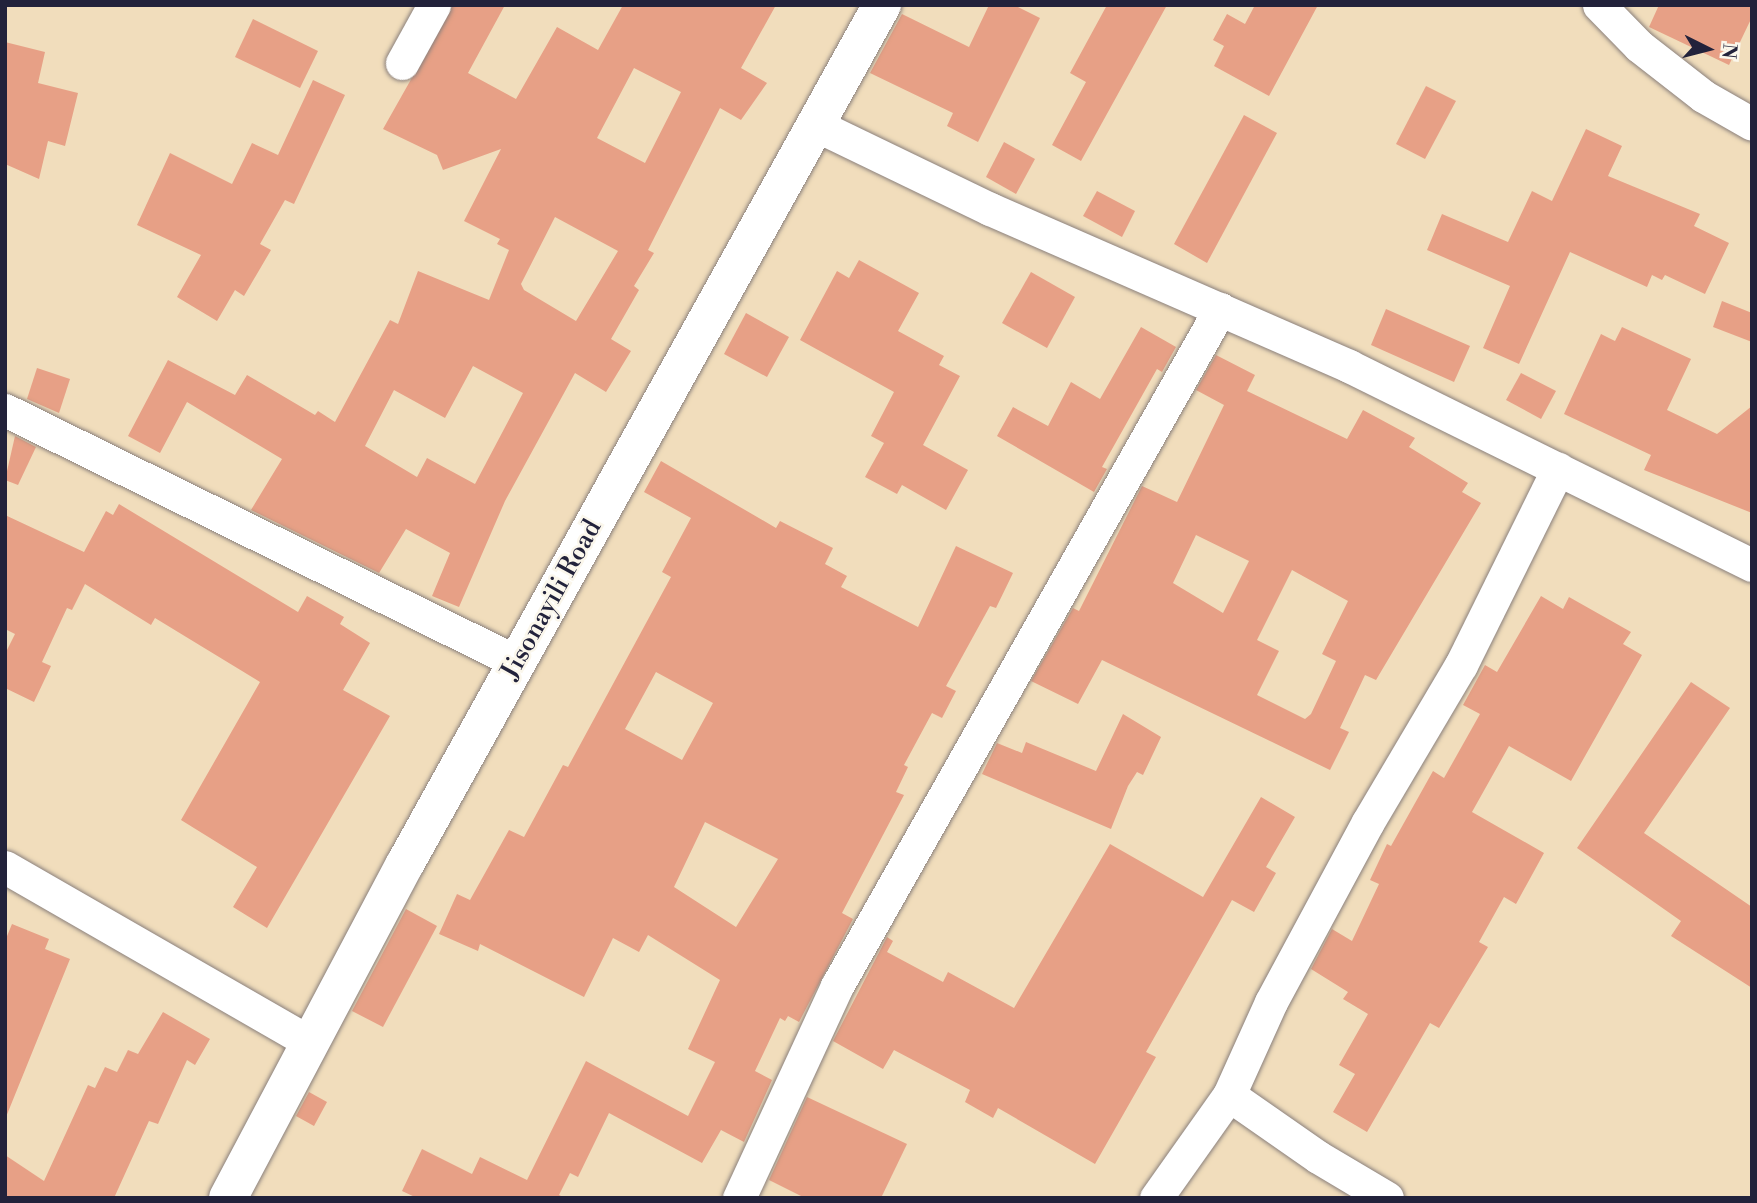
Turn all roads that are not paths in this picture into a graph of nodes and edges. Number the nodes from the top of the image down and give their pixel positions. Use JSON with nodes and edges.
{"nodes":[{"id":1,"x":434,"y":5,"type":"edge"},
{"id":2,"x":882,"y":5,"type":"edge"},
{"id":3,"x":1599,"y":5,"type":"edge"},
{"id":4,"x":402,"y":63,"type":"dead end"},
{"id":5,"x":1752,"y":124,"type":"edge"},
{"id":6,"x":816,"y":125,"type":"junction"},
{"id":7,"x":1220,"y":309,"type":"junction"},
{"id":8,"x":5,"y":410,"type":"edge"},
{"id":9,"x":1558,"y":469,"type":"junction"},
{"id":10,"x":1752,"y":565,"type":"edge"},
{"id":11,"x":517,"y":662,"type":"junction"},
{"id":12,"x":5,"y":867,"type":"edge"},
{"id":13,"x":309,"y":1042,"type":"junction"},
{"id":14,"x":1229,"y":1095,"type":"junction"},
{"id":15,"x":228,"y":1198,"type":"edge"},
{"id":16,"x":739,"y":1198,"type":"edge"},
{"id":17,"x":1156,"y":1198,"type":"edge"},
{"id":18,"x":1387,"y":1198,"type":"edge"}],
"edges":[{"from":1,"to":4,"type":"street"},
{"from":2,"to":6,"type":"street","name":"Jisonayili Road"},
{"from":3,"to":5,"type":"street"},
{"from":6,"to":7,"type":"street"},
{"from":6,"to":11,"type":"street","name":"Jisonayili Road"},
{"from":7,"to":9,"type":"street"},
{"from":7,"to":16,"type":"street"},
{"from":8,"to":11,"type":"street"},
{"from":9,"to":10,"type":"street"},
{"from":9,"to":14,"type":"street"},
{"from":11,"to":13,"type":"street","name":"Jisonayili Road"},
{"from":12,"to":13,"type":"street"},
{"from":13,"to":15,"type":"street","name":"Jisonayili Road"},
{"from":14,"to":17,"type":"street"},
{"from":14,"to":18,"type":"street"}]}
